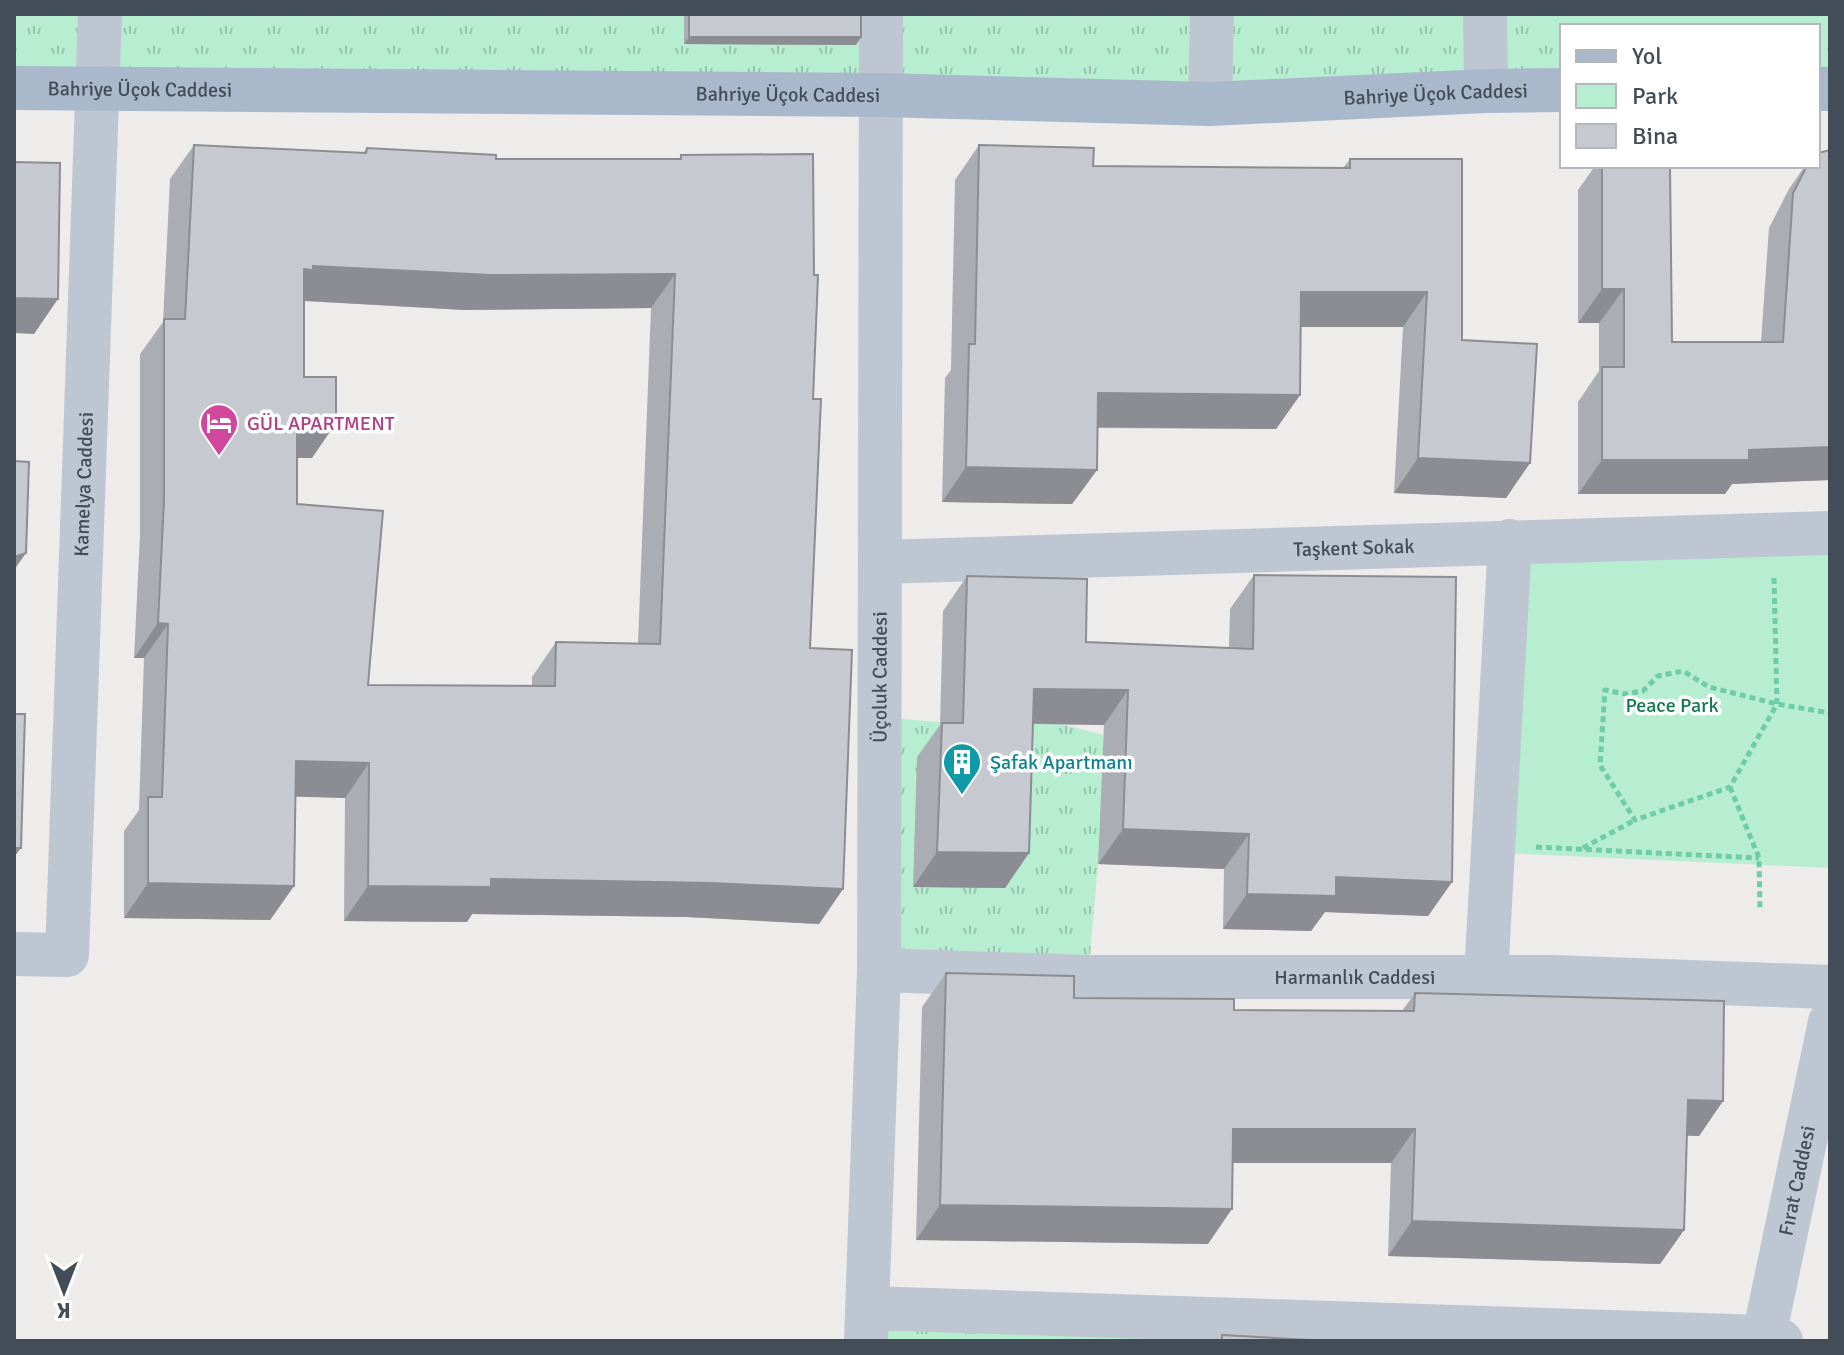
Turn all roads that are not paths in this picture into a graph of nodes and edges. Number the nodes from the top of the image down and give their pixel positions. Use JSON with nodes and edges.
{"nodes":[{"id":1,"x":100,"y":14,"type":"edge"},
{"id":2,"x":881,"y":14,"type":"edge"},
{"id":3,"x":1212,"y":14,"type":"edge"},
{"id":4,"x":1485,"y":14,"type":"edge"},
{"id":5,"x":14,"y":88,"type":"edge"},
{"id":6,"x":97,"y":90,"type":"junction"},
{"id":7,"x":1560,"y":90,"type":"edge"},
{"id":8,"x":1486,"y":91,"type":"junction"},
{"id":9,"x":880,"y":95,"type":"junction"},
{"id":10,"x":1210,"y":104,"type":"junction"},
{"id":11,"x":1830,"y":533,"type":"edge"},
{"id":12,"x":1510,"y":541,"type":"junction"},
{"id":13,"x":880,"y":562,"type":"junction"},
{"id":14,"x":14,"y":954,"type":"edge"},
{"id":15,"x":879,"y":970,"type":"junction"},
{"id":16,"x":1486,"y":977,"type":"junction"},
{"id":17,"x":1830,"y":987,"type":"edge"},
{"id":18,"x":1830,"y":1022,"type":"edge"},
{"id":19,"x":867,"y":1325,"type":"edge"},
{"id":20,"x":1180,"y":1330,"type":"edge"},
{"id":21,"x":1769,"y":1340,"type":"edge"}],
"edges":[{"from":1,"to":6,"type":"street","name":"Kamelya Caddesi"},
{"from":2,"to":9,"type":"street","name":"Üçoluk Caddesi"},
{"from":3,"to":10,"type":"street"},
{"from":4,"to":8,"type":"street"},
{"from":5,"to":6,"type":"main road","name":"Bahriye Üçok Caddesi"},
{"from":6,"to":9,"type":"main road","name":"Bahriye Üçok Caddesi"},
{"from":6,"to":14,"type":"street","name":"Kamelya Caddesi"},
{"from":7,"to":8,"type":"main road","name":"Bahriye Üçok Caddesi"},
{"from":8,"to":10,"type":"main road","name":"Bahriye Üçok Caddesi"},
{"from":9,"to":10,"type":"main road","name":"Bahriye Üçok Caddesi"},
{"from":9,"to":13,"type":"street","name":"Üçoluk Caddesi"},
{"from":11,"to":12,"type":"street","name":"Taşkent Sokak"},
{"from":12,"to":13,"type":"street","name":"Taşkent Sokak"},
{"from":12,"to":16,"type":"street"},
{"from":13,"to":15,"type":"street","name":"Üçoluk Caddesi"},
{"from":15,"to":16,"type":"street","name":"Harmanlık Caddesi"},
{"from":15,"to":19,"type":"street","name":"Üçoluk Caddesi"},
{"from":16,"to":17,"type":"street","name":"Harmanlık Caddesi"},
{"from":18,"to":21,"type":"street","name":"Fırat Caddesi"},
{"from":19,"to":20,"type":"street"},
{"from":20,"to":21,"type":"street"}]}
